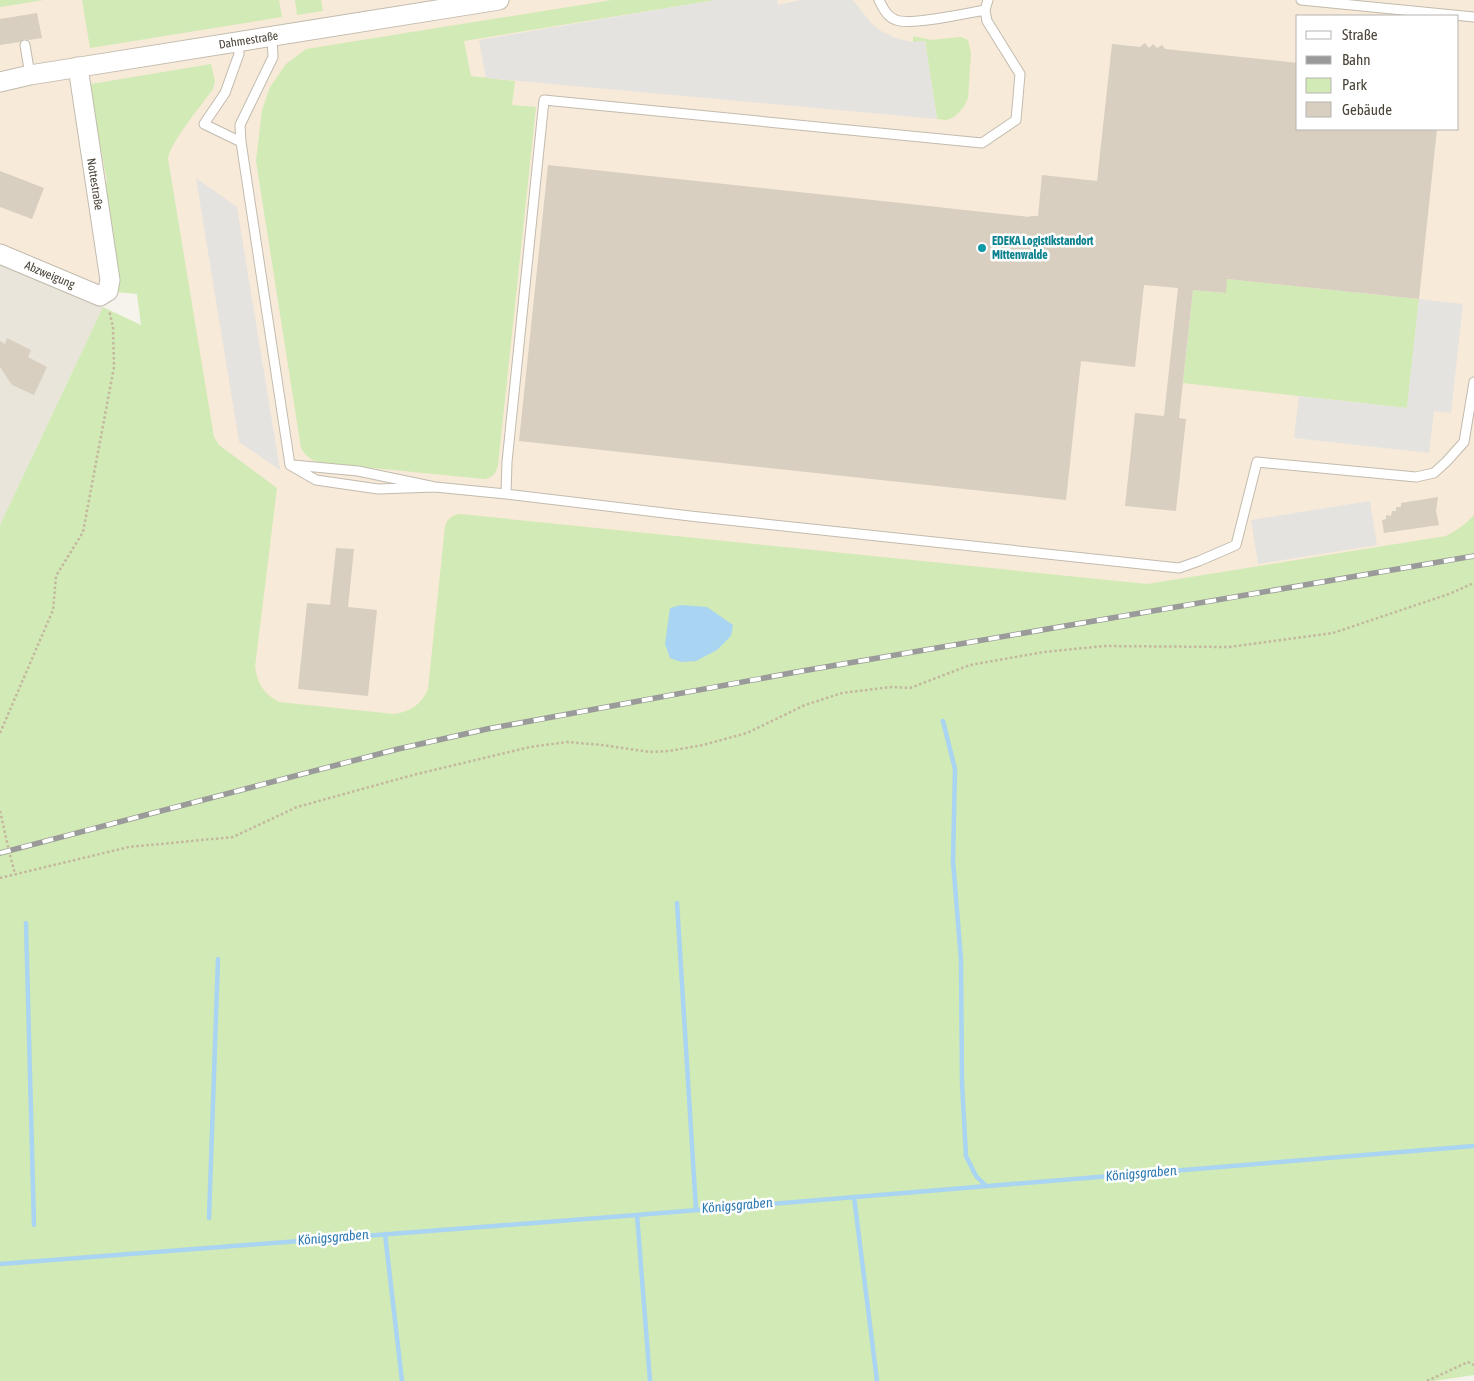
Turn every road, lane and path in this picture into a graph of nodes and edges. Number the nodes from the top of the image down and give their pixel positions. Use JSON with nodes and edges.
{"nodes":[{"id":1,"x":499,"y":0,"type":"edge"},
{"id":2,"x":879,"y":0,"type":"edge"},
{"id":3,"x":988,"y":0,"type":"edge"},
{"id":4,"x":1301,"y":0,"type":"edge"},
{"id":5,"x":985,"y":10,"type":"junction"},
{"id":6,"x":1445,"y":15,"type":"edge"},
{"id":7,"x":1459,"y":16,"type":"edge"},
{"id":8,"x":1474,"y":18,"type":"edge"},
{"id":9,"x":272,"y":37,"type":"junction"},
{"id":10,"x":238,"y":42,"type":"junction"},
{"id":11,"x":24,"y":46,"type":"dead end"},
{"id":12,"x":78,"y":68,"type":"junction"},
{"id":13,"x":30,"y":75,"type":"junction"},
{"id":14,"x":0,"y":82,"type":"edge"},
{"id":15,"x":240,"y":142,"type":"junction"},
{"id":16,"x":0,"y":254,"type":"edge"},
{"id":17,"x":103,"y":294,"type":"junction"},
{"id":18,"x":1474,"y":382,"type":"edge"},
{"id":19,"x":290,"y":465,"type":"junction"},
{"id":20,"x":435,"y":487,"type":"junction"},
{"id":21,"x":506,"y":494,"type":"junction"},
{"id":22,"x":1474,"y":583,"type":"edge"},
{"id":23,"x":0,"y":734,"type":"edge"},
{"id":24,"x":0,"y":811,"type":"edge"},
{"id":25,"x":15,"y":874,"type":"junction"},
{"id":26,"x":0,"y":878,"type":"edge"},
{"id":27,"x":1474,"y":1365,"type":"edge"},
{"id":28,"x":1427,"y":1381,"type":"edge"}],
"edges":[{"from":1,"to":9,"type":"street","name":"Dahmestraße"},
{"from":2,"to":5,"type":"lane"},
{"from":3,"to":5,"type":"lane"},
{"from":4,"to":6,"type":"lane"},
{"from":5,"to":21,"type":"lane"},
{"from":7,"to":8,"type":"lane"},
{"from":9,"to":10,"type":"street","name":"Dahmestraße"},
{"from":9,"to":15,"type":"lane"},
{"from":10,"to":12,"type":"street","name":"Dahmestraße"},
{"from":10,"to":15,"type":"lane"},
{"from":11,"to":13,"type":"lane"},
{"from":12,"to":13,"type":"street","name":"Dahmestraße"},
{"from":12,"to":17,"type":"street","name":"Nottestraße"},
{"from":13,"to":14,"type":"street","name":"Dahmestraße"},
{"from":15,"to":19,"type":"lane"},
{"from":16,"to":17,"type":"street","name":"Abzweigung"},
{"from":17,"to":23,"type":"path"},
{"from":18,"to":21,"type":"lane"},
{"from":19,"to":20,"type":"lane"},
{"from":19,"to":20,"type":"lane"},
{"from":20,"to":21,"type":"lane"},
{"from":22,"to":25,"type":"path"},
{"from":24,"to":25,"type":"path"},
{"from":25,"to":26,"type":"path"},
{"from":27,"to":28,"type":"path"}]}
